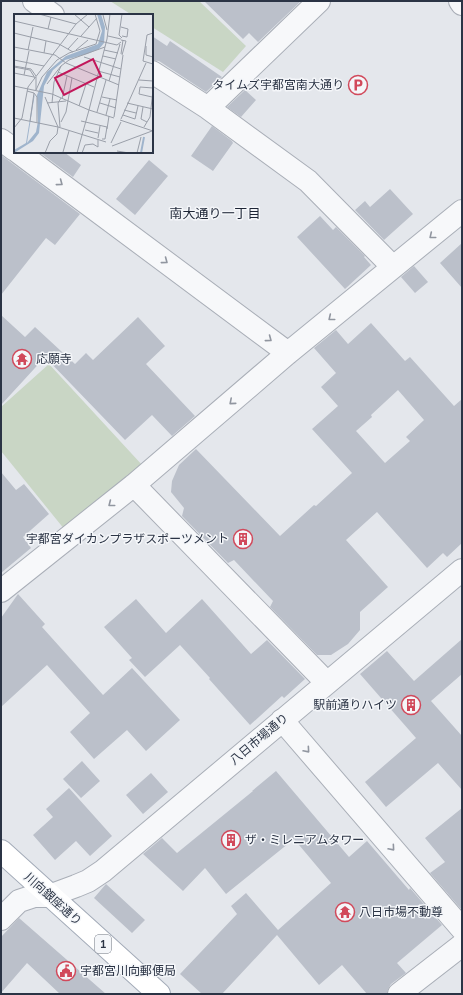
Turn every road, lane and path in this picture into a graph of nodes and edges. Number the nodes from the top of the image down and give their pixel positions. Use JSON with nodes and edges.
{"nodes":[{"id":1,"x":34,"y":1,"type":"edge"},
{"id":2,"x":319,"y":1,"type":"edge"},
{"id":3,"x":460,"y":1,"type":"edge"},
{"id":4,"x":462,"y":4,"type":"edge"},
{"id":5,"x":51,"y":14,"type":"edge"},
{"id":6,"x":153,"y":73,"type":"edge"},
{"id":7,"x":208,"y":108,"type":"junction"},
{"id":8,"x":1,"y":140,"type":"edge"},
{"id":9,"x":14,"y":149,"type":"edge"},
{"id":10,"x":21,"y":153,"type":"edge"},
{"id":11,"x":42,"y":159,"type":"edge"},
{"id":12,"x":462,"y":211,"type":"edge"},
{"id":13,"x":393,"y":267,"type":"junction"},
{"id":14,"x":288,"y":353,"type":"junction"},
{"id":15,"x":134,"y":485,"type":"junction"},
{"id":16,"x":462,"y":570,"type":"edge"},
{"id":17,"x":2,"y":588,"type":"edge"},
{"id":18,"x":326,"y":683,"type":"junction"},
{"id":19,"x":282,"y":720,"type":"junction"},
{"id":20,"x":1,"y":851,"type":"edge"},
{"id":21,"x":49,"y":896,"type":"junction"},
{"id":22,"x":1,"y":919,"type":"edge"},
{"id":23,"x":462,"y":929,"type":"edge"},
{"id":24,"x":462,"y":946,"type":"edge"},
{"id":25,"x":157,"y":993,"type":"edge"},
{"id":26,"x":399,"y":994,"type":"edge"}],
"edges":[{"from":1,"to":5,"type":"street"},
{"from":2,"to":7,"type":"street"},
{"from":3,"to":4,"type":"street"},
{"from":6,"to":7,"type":"street"},
{"from":7,"to":13,"type":"street"},
{"from":8,"to":9,"type":"street"},
{"from":10,"to":11,"type":"street"},
{"from":11,"to":14,"type":"street","one_way":true},
{"from":12,"to":13,"type":"street","one_way":true},
{"from":13,"to":14,"type":"street","one_way":true},
{"from":14,"to":15,"type":"street","one_way":true},
{"from":15,"to":17,"type":"street","one_way":true},
{"from":15,"to":18,"type":"street"},
{"from":16,"to":18,"type":"street","name":"八日市場通り"},
{"from":18,"to":19,"type":"street","name":"八日市場通り"},
{"from":19,"to":21,"type":"street","name":"八日市場通り"},
{"from":19,"to":23,"type":"street","one_way":true},
{"from":20,"to":21,"type":"main road","name":"川向銀座通り","number":"1"},
{"from":21,"to":22,"type":"street","name":"八日市場通り"},
{"from":21,"to":25,"type":"main road","name":"川向銀座通り","number":"1"},
{"from":24,"to":26,"type":"street"}]}
